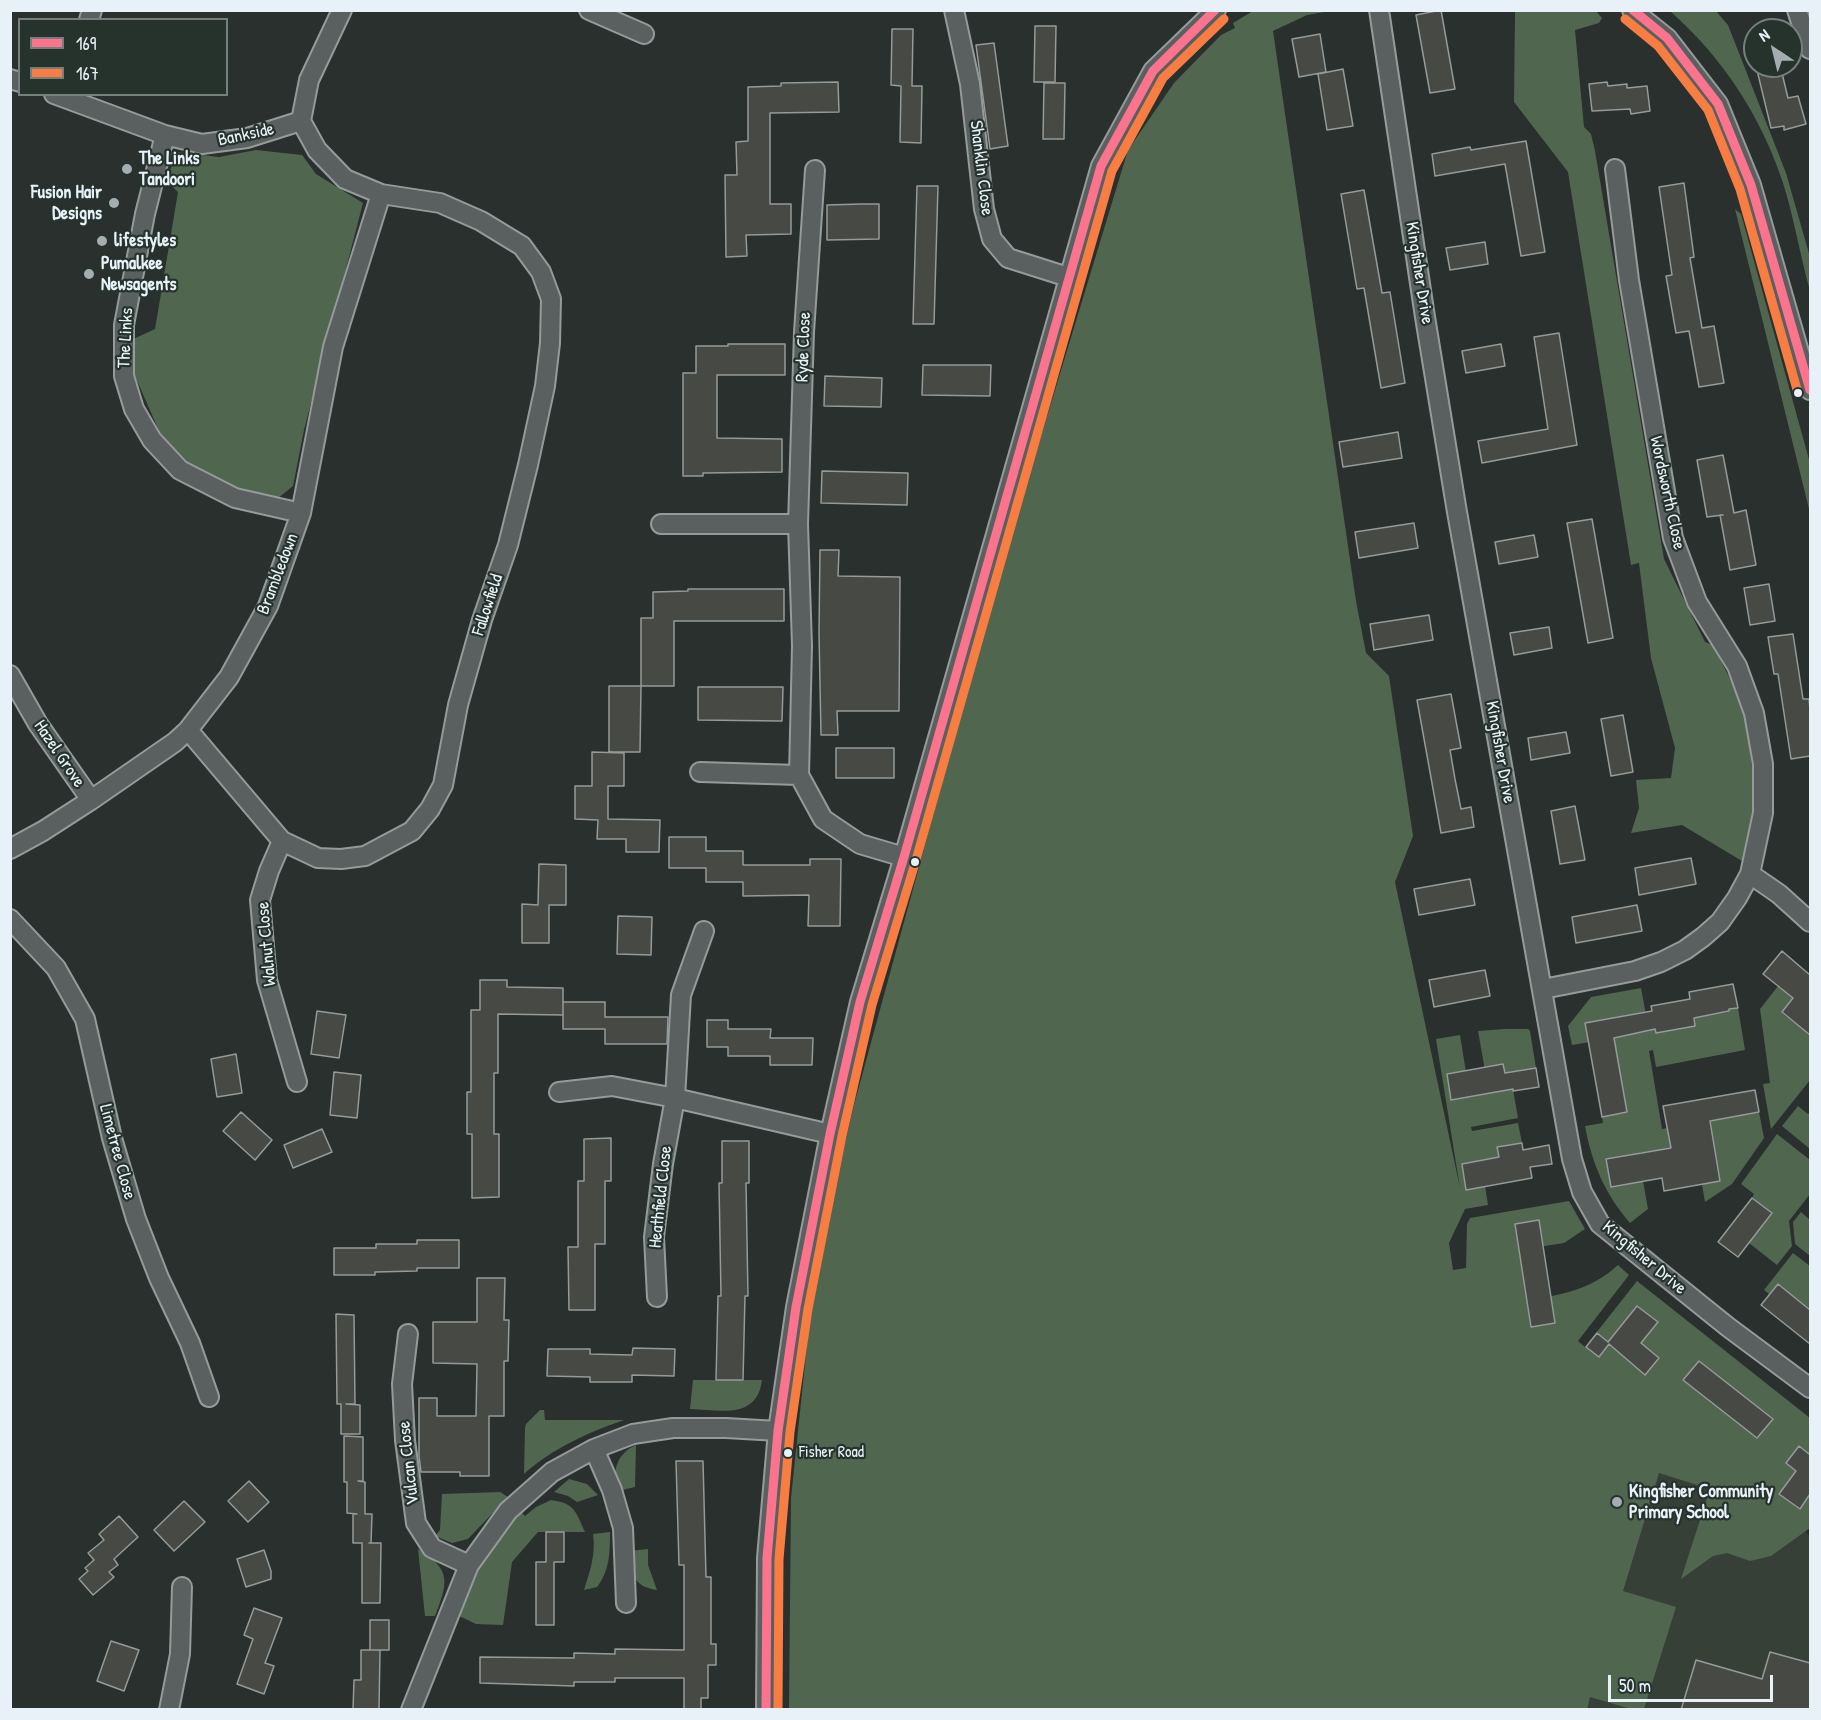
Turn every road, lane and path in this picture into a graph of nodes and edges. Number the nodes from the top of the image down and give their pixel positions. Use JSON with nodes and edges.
{"nodes":[{"id":1,"x":342,"y":10,"type":"edge"},
{"id":2,"x":589,"y":10,"type":"edge"},
{"id":3,"x":954,"y":10,"type":"edge"},
{"id":4,"x":1216,"y":10,"type":"edge"},
{"id":5,"x":1379,"y":10,"type":"edge"},
{"id":6,"x":1632,"y":10,"type":"edge"},
{"id":7,"x":1797,"y":10,"type":"edge"},
{"id":8,"x":644,"y":33,"type":"dead end"},
{"id":9,"x":1810,"y":49,"type":"edge"},
{"id":10,"x":60,"y":96,"type":"edge"},
{"id":11,"x":301,"y":121,"type":"junction"},
{"id":12,"x":165,"y":135,"type":"junction"},
{"id":13,"x":1615,"y":169,"type":"dead end"},
{"id":14,"x":815,"y":170,"type":"dead end"},
{"id":15,"x":381,"y":194,"type":"junction"},
{"id":16,"x":1068,"y":277,"type":"junction"},
{"id":17,"x":1810,"y":390,"type":"edge"},
{"id":18,"x":301,"y":513,"type":"junction"},
{"id":19,"x":661,"y":524,"type":"dead end"},
{"id":20,"x":798,"y":524,"type":"junction"},
{"id":21,"x":10,"y":675,"type":"edge"},
{"id":22,"x":188,"y":730,"type":"junction"},
{"id":23,"x":700,"y":772,"type":"dead end"},
{"id":24,"x":799,"y":775,"type":"junction"},
{"id":25,"x":91,"y":801,"type":"junction"},
{"id":26,"x":282,"y":841,"type":"junction"},
{"id":27,"x":10,"y":849,"type":"edge"},
{"id":28,"x":904,"y":857,"type":"junction"},
{"id":29,"x":1750,"y":874,"type":"junction"},
{"id":30,"x":10,"y":919,"type":"edge"},
{"id":31,"x":1810,"y":922,"type":"edge"},
{"id":32,"x":704,"y":931,"type":"dead end"},
{"id":33,"x":1543,"y":989,"type":"junction"},
{"id":34,"x":297,"y":1082,"type":"dead end"},
{"id":35,"x":559,"y":1092,"type":"dead end"},
{"id":36,"x":675,"y":1098,"type":"junction"},
{"id":37,"x":830,"y":1134,"type":"junction"},
{"id":38,"x":657,"y":1297,"type":"dead end"},
{"id":39,"x":408,"y":1334,"type":"dead end"},
{"id":40,"x":1810,"y":1388,"type":"edge"},
{"id":41,"x":209,"y":1397,"type":"dead end"},
{"id":42,"x":778,"y":1431,"type":"junction"},
{"id":43,"x":594,"y":1449,"type":"junction"},
{"id":44,"x":469,"y":1565,"type":"junction"},
{"id":45,"x":182,"y":1587,"type":"dead end"},
{"id":46,"x":626,"y":1603,"type":"dead end"},
{"id":47,"x":169,"y":1710,"type":"edge"},
{"id":48,"x":411,"y":1710,"type":"edge"},
{"id":49,"x":766,"y":1710,"type":"edge"}],
"edges":[{"from":1,"to":11,"type":"street"},
{"from":2,"to":8,"type":"street"},
{"from":3,"to":16,"type":"street","name":"Shanklin Close"},
{"from":4,"to":16,"type":"street"},
{"from":5,"to":33,"type":"street","name":"Kingfisher Drive"},
{"from":6,"to":17,"type":"street"},
{"from":7,"to":9,"type":"street"},
{"from":10,"to":12,"type":"street","name":"Bankside"},
{"from":11,"to":12,"type":"street","name":"Bankside"},
{"from":11,"to":15,"type":"street","name":"Fallowfield"},
{"from":12,"to":18,"type":"street","name":"The Links"},
{"from":13,"to":29,"type":"street","name":"Wordsworth Close"},
{"from":14,"to":20,"type":"street","name":"Ryde Close"},
{"from":15,"to":18,"type":"street","name":"Brambledown"},
{"from":15,"to":26,"type":"street","name":"Fallowfield"},
{"from":16,"to":28,"type":"street"},
{"from":18,"to":22,"type":"street","name":"Brambledown"},
{"from":19,"to":20,"type":"street"},
{"from":20,"to":24,"type":"street","name":"Ryde Close"},
{"from":21,"to":25,"type":"street","name":"Hazel Grove"},
{"from":22,"to":25,"type":"street","name":"Brambledown"},
{"from":22,"to":26,"type":"street","name":"Fallowfield"},
{"from":23,"to":24,"type":"street"},
{"from":24,"to":28,"type":"street","name":"Ryde Close"},
{"from":25,"to":27,"type":"street","name":"Brambledown"},
{"from":26,"to":34,"type":"street","name":"Walnut Close"},
{"from":28,"to":37,"type":"street"},
{"from":29,"to":31,"type":"street"},
{"from":29,"to":33,"type":"street","name":"Wordsworth Close"},
{"from":30,"to":41,"type":"street","name":"Limetree Close"},
{"from":32,"to":36,"type":"street","name":"Heathfield Close"},
{"from":33,"to":40,"type":"street","name":"Kingfisher Drive"},
{"from":35,"to":36,"type":"street"},
{"from":36,"to":37,"type":"street"},
{"from":36,"to":38,"type":"street","name":"Heathfield Close"},
{"from":37,"to":42,"type":"street"},
{"from":39,"to":44,"type":"street","name":"Vulcan Close"},
{"from":42,"to":43,"type":"street"},
{"from":42,"to":49,"type":"street"},
{"from":43,"to":44,"type":"street"},
{"from":43,"to":46,"type":"street"},
{"from":44,"to":48,"type":"street"},
{"from":45,"to":47,"type":"street"}]}
